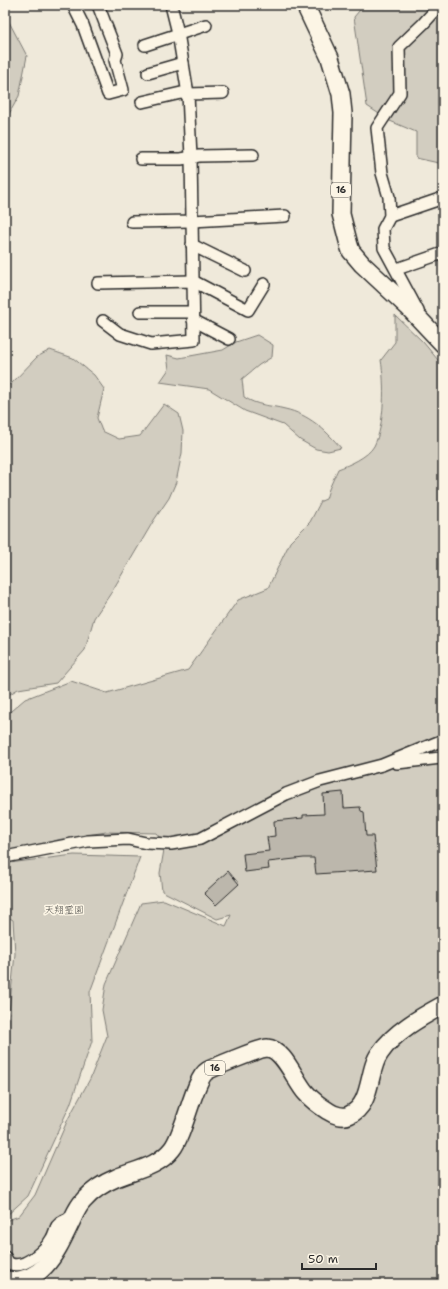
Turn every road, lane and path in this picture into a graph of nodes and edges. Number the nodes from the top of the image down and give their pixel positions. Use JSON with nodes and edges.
{"nodes":[{"id":1,"x":73,"y":5,"type":"edge"},
{"id":2,"x":98,"y":5,"type":"edge"},
{"id":3,"x":170,"y":5,"type":"edge"},
{"id":4,"x":305,"y":5,"type":"edge"},
{"id":5,"x":440,"y":5,"type":"edge"},
{"id":6,"x":206,"y":25,"type":"dead end"},
{"id":7,"x":178,"y":33,"type":"junction"},
{"id":8,"x":145,"y":44,"type":"dead end"},
{"id":9,"x":183,"y":63,"type":"junction"},
{"id":10,"x":148,"y":73,"type":"dead end"},
{"id":11,"x":223,"y":93,"type":"dead end"},
{"id":12,"x":188,"y":94,"type":"junction"},
{"id":13,"x":142,"y":102,"type":"dead end"},
{"id":14,"x":253,"y":155,"type":"dead end"},
{"id":15,"x":191,"y":157,"type":"junction"},
{"id":16,"x":141,"y":159,"type":"dead end"},
{"id":17,"x":443,"y":198,"type":"edge"},
{"id":18,"x":285,"y":216,"type":"dead end"},
{"id":19,"x":390,"y":216,"type":"junction"},
{"id":20,"x":192,"y":221,"type":"junction"},
{"id":21,"x":132,"y":222,"type":"dead end"},
{"id":22,"x":192,"y":246,"type":"junction"},
{"id":23,"x":443,"y":253,"type":"edge"},
{"id":24,"x":397,"y":269,"type":"junction"},
{"id":25,"x":245,"y":271,"type":"dead end"},
{"id":26,"x":193,"y":281,"type":"junction"},
{"id":27,"x":98,"y":283,"type":"dead end"},
{"id":28,"x":264,"y":284,"type":"dead end"},
{"id":29,"x":140,"y":312,"type":"dead end"},
{"id":30,"x":193,"y":316,"type":"junction"},
{"id":31,"x":103,"y":321,"type":"dead end"},
{"id":32,"x":423,"y":322,"type":"junction"},
{"id":33,"x":229,"y":339,"type":"dead end"},
{"id":34,"x":443,"y":344,"type":"edge"},
{"id":35,"x":443,"y":740,"type":"edge"},
{"id":36,"x":441,"y":758,"type":"dead end"},
{"id":37,"x":382,"y":765,"type":"junction"},
{"id":38,"x":5,"y":857,"type":"edge"},
{"id":39,"x":443,"y":1005,"type":"edge"},
{"id":40,"x":73,"y":1217,"type":"junction"},
{"id":41,"x":5,"y":1257,"type":"edge"},
{"id":42,"x":5,"y":1280,"type":"edge"}],
"edges":[{"from":1,"to":2,"type":"street"},
{"from":3,"to":7,"type":"street"},
{"from":4,"to":32,"type":"main road","number":"16"},
{"from":5,"to":19,"type":"street"},
{"from":6,"to":7,"type":"street"},
{"from":7,"to":8,"type":"street"},
{"from":7,"to":9,"type":"street"},
{"from":9,"to":10,"type":"street"},
{"from":9,"to":12,"type":"street"},
{"from":11,"to":12,"type":"street"},
{"from":12,"to":13,"type":"street"},
{"from":12,"to":15,"type":"street"},
{"from":14,"to":15,"type":"street"},
{"from":15,"to":16,"type":"street"},
{"from":15,"to":20,"type":"street"},
{"from":17,"to":19,"type":"street"},
{"from":18,"to":20,"type":"street"},
{"from":19,"to":24,"type":"street"},
{"from":20,"to":21,"type":"street"},
{"from":20,"to":22,"type":"street"},
{"from":22,"to":25,"type":"street"},
{"from":22,"to":26,"type":"street"},
{"from":23,"to":24,"type":"street"},
{"from":24,"to":32,"type":"street"},
{"from":26,"to":27,"type":"street"},
{"from":26,"to":28,"type":"street"},
{"from":26,"to":30,"type":"street"},
{"from":29,"to":30,"type":"street"},
{"from":30,"to":31,"type":"street"},
{"from":30,"to":33,"type":"street"},
{"from":32,"to":34,"type":"main road","number":"16"},
{"from":35,"to":37,"type":"street"},
{"from":36,"to":37,"type":"street"},
{"from":37,"to":38,"type":"street"},
{"from":39,"to":40,"type":"main road","number":"16"},
{"from":40,"to":41,"type":"street"},
{"from":40,"to":42,"type":"main road","number":"16"}]}
